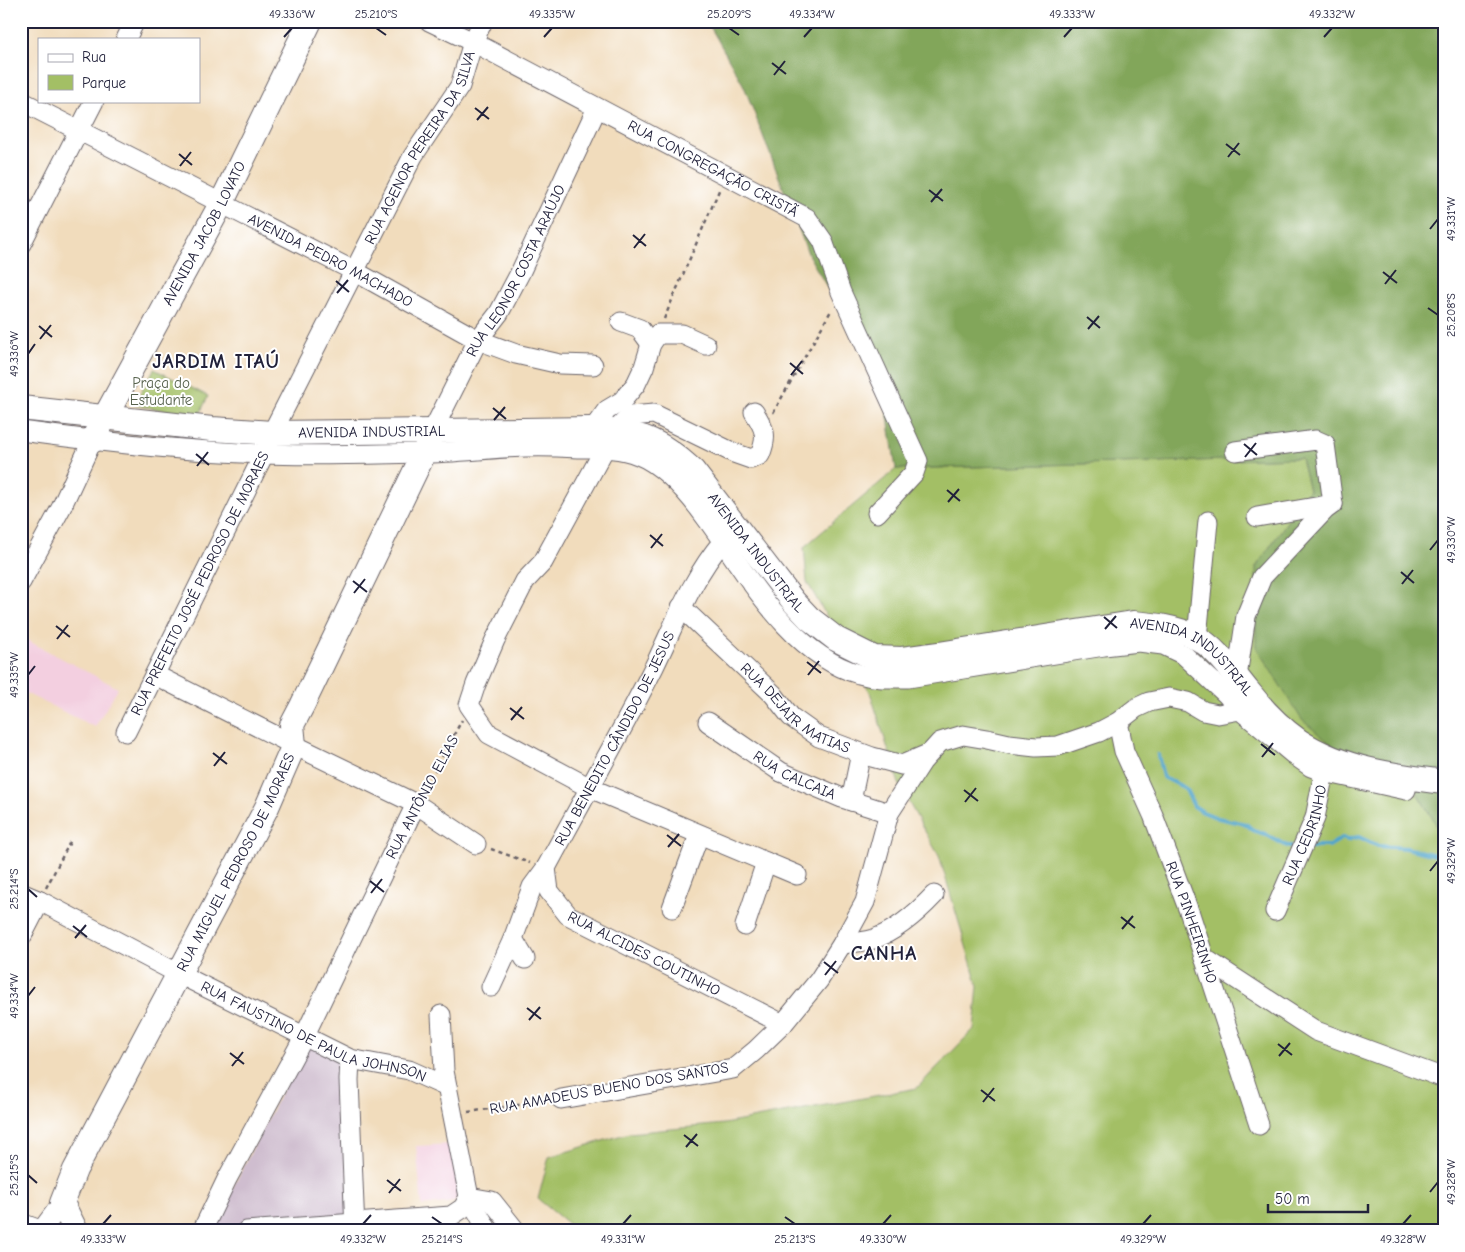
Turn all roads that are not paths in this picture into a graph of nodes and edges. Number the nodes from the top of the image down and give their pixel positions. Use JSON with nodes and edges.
{"nodes":[{"id":1,"x":135,"y":21,"type":"edge"},
{"id":2,"x":310,"y":21,"type":"edge"},
{"id":3,"x":429,"y":21,"type":"edge"},
{"id":4,"x":483,"y":21,"type":"edge"},
{"id":5,"x":126,"y":38,"type":"edge"},
{"id":6,"x":473,"y":42,"type":"junction"},
{"id":7,"x":21,"y":101,"type":"edge"},
{"id":8,"x":94,"y":102,"type":"edge"},
{"id":9,"x":597,"y":108,"type":"junction"},
{"id":10,"x":79,"y":131,"type":"junction"},
{"id":11,"x":221,"y":204,"type":"junction"},
{"id":12,"x":21,"y":244,"type":"edge"},
{"id":13,"x":354,"y":271,"type":"junction"},
{"id":14,"x":621,"y":322,"type":"dead end"},
{"id":15,"x":655,"y":339,"type":"junction"},
{"id":16,"x":478,"y":340,"type":"junction"},
{"id":17,"x":706,"y":345,"type":"dead end"},
{"id":18,"x":593,"y":365,"type":"dead end"},
{"id":19,"x":21,"y":408,"type":"edge"},
{"id":20,"x":754,"y":412,"type":"dead end"},
{"id":21,"x":105,"y":418,"type":"junction"},
{"id":22,"x":21,"y":431,"type":"edge"},
{"id":23,"x":604,"y":436,"type":"junction"},
{"id":24,"x":92,"y":441,"type":"junction"},
{"id":25,"x":428,"y":442,"type":"junction"},
{"id":26,"x":268,"y":444,"type":"junction"},
{"id":27,"x":1235,"y":452,"type":"dead end"},
{"id":28,"x":1333,"y":504,"type":"junction"},
{"id":29,"x":877,"y":513,"type":"dead end"},
{"id":30,"x":1257,"y":517,"type":"dead end"},
{"id":31,"x":1208,"y":521,"type":"dead end"},
{"id":32,"x":723,"y":542,"type":"junction"},
{"id":33,"x":760,"y":575,"type":"junction"},
{"id":34,"x":21,"y":582,"type":"edge"},
{"id":35,"x":681,"y":607,"type":"junction"},
{"id":36,"x":1197,"y":638,"type":"junction"},
{"id":37,"x":154,"y":675,"type":"junction"},
{"id":38,"x":1237,"y":677,"type":"junction"},
{"id":39,"x":1249,"y":707,"type":"junction"},
{"id":40,"x":708,"y":722,"type":"dead end"},
{"id":41,"x":1118,"y":722,"type":"junction"},
{"id":42,"x":126,"y":732,"type":"dead end"},
{"id":43,"x":294,"y":746,"type":"junction"},
{"id":44,"x":861,"y":753,"type":"junction"},
{"id":45,"x":929,"y":754,"type":"junction"},
{"id":46,"x":1330,"y":766,"type":"junction"},
{"id":47,"x":1444,"y":782,"type":"edge"},
{"id":48,"x":590,"y":788,"type":"junction"},
{"id":49,"x":1406,"y":790,"type":"dead end"},
{"id":50,"x":851,"y":801,"type":"junction"},
{"id":51,"x":416,"y":804,"type":"junction"},
{"id":52,"x":889,"y":813,"type":"junction"},
{"id":53,"x":699,"y":834,"type":"junction"},
{"id":54,"x":476,"y":844,"type":"road end"},
{"id":55,"x":766,"y":862,"type":"junction"},
{"id":56,"x":546,"y":868,"type":"junction"},
{"id":57,"x":796,"y":874,"type":"dead end"},
{"id":58,"x":21,"y":893,"type":"edge"},
{"id":59,"x":934,"y":895,"type":"dead end"},
{"id":60,"x":40,"y":901,"type":"junction"},
{"id":61,"x":672,"y":908,"type":"dead end"},
{"id":62,"x":1275,"y":911,"type":"dead end"},
{"id":63,"x":745,"y":926,"type":"dead end"},
{"id":64,"x":21,"y":938,"type":"edge"},
{"id":65,"x":513,"y":939,"type":"junction"},
{"id":66,"x":842,"y":944,"type":"junction"},
{"id":67,"x":1204,"y":958,"type":"junction"},
{"id":68,"x":524,"y":959,"type":"dead end"},
{"id":69,"x":179,"y":974,"type":"junction"},
{"id":70,"x":491,"y":987,"type":"dead end"},
{"id":71,"x":442,"y":1015,"type":"dead end"},
{"id":72,"x":783,"y":1024,"type":"junction"},
{"id":73,"x":304,"y":1036,"type":"junction"},
{"id":74,"x":350,"y":1059,"type":"junction"},
{"id":75,"x":1444,"y":1078,"type":"edge"},
{"id":76,"x":447,"y":1087,"type":"junction"},
{"id":77,"x":560,"y":1098,"type":"road end"},
{"id":78,"x":1259,"y":1125,"type":"dead end"},
{"id":79,"x":469,"y":1197,"type":"junction"},
{"id":80,"x":62,"y":1203,"type":"junction"},
{"id":81,"x":21,"y":1223,"type":"edge"},
{"id":82,"x":355,"y":1227,"type":"edge"},
{"id":83,"x":42,"y":1231,"type":"edge"},
{"id":84,"x":76,"y":1231,"type":"edge"},
{"id":85,"x":202,"y":1231,"type":"edge"},
{"id":86,"x":246,"y":1231,"type":"edge"},
{"id":87,"x":488,"y":1231,"type":"edge"},
{"id":88,"x":516,"y":1231,"type":"edge"}],
"edges":[{"from":1,"to":5,"type":"street"},
{"from":2,"to":11,"type":"main road","name":"AVENIDA JACOB LOVATO"},
{"from":3,"to":6,"type":"street","name":"RUA CONGREGAÇÃO CRISTÃ"},
{"from":4,"to":6,"type":"street","name":"RUA AGENOR PEREIRA DA SILVA"},
{"from":6,"to":9,"type":"street","name":"RUA CONGREGAÇÃO CRISTÃ"},
{"from":6,"to":13,"type":"street","name":"RUA AGENOR PEREIRA DA SILVA"},
{"from":7,"to":10,"type":"street","name":"AVENIDA PEDRO MACHADO"},
{"from":8,"to":10,"type":"street"},
{"from":9,"to":16,"type":"street","name":"RUA LEONOR COSTA ARAÚJO"},
{"from":9,"to":29,"type":"street","name":"RUA CONGREGAÇÃO CRISTÃ"},
{"from":10,"to":11,"type":"street","name":"AVENIDA PEDRO MACHADO"},
{"from":10,"to":12,"type":"street"},
{"from":11,"to":13,"type":"street","name":"AVENIDA PEDRO MACHADO"},
{"from":11,"to":21,"type":"main road","name":"AVENIDA JACOB LOVATO"},
{"from":13,"to":16,"type":"street","name":"AVENIDA PEDRO MACHADO"},
{"from":13,"to":26,"type":"street","name":"RUA AGENOR PEREIRA DA SILVA"},
{"from":14,"to":15,"type":"street"},
{"from":15,"to":17,"type":"street"},
{"from":15,"to":23,"type":"street"},
{"from":16,"to":18,"type":"street","name":"AVENIDA PEDRO MACHADO"},
{"from":16,"to":25,"type":"street","name":"RUA LEONOR COSTA ARAÚJO"},
{"from":19,"to":21,"type":"main road","name":"AVENIDA INDUSTRIAL"},
{"from":20,"to":23,"type":"street"},
{"from":21,"to":24,"type":"main road","name":"AVENIDA JACOB LOVATO"},
{"from":21,"to":26,"type":"main road","name":"AVENIDA INDUSTRIAL"},
{"from":22,"to":24,"type":"street","name":"AVENIDA INDUSTRIAL"},
{"from":23,"to":25,"type":"main road","name":"AVENIDA INDUSTRIAL"},
{"from":23,"to":32,"type":"street","name":"AVENIDA INDUSTRIAL"},
{"from":23,"to":33,"type":"main road","name":"AVENIDA INDUSTRIAL"},
{"from":23,"to":48,"type":"street"},
{"from":24,"to":26,"type":"street","name":"AVENIDA INDUSTRIAL"},
{"from":24,"to":34,"type":"street"},
{"from":25,"to":26,"type":"main road","name":"AVENIDA INDUSTRIAL"},
{"from":25,"to":43,"type":"main road","name":"RUA MIGUEL PEDROSO DE MORAES"},
{"from":26,"to":37,"type":"street","name":"RUA PREFEITO JOSÉ PEDROSO DE MORAES"},
{"from":27,"to":28,"type":"street"},
{"from":28,"to":30,"type":"street"},
{"from":28,"to":38,"type":"street"},
{"from":31,"to":36,"type":"street"},
{"from":32,"to":33,"type":"street","name":"AVENIDA INDUSTRIAL"},
{"from":32,"to":35,"type":"street","name":"RUA BENEDITO CÂNDIDO DE JESUS"},
{"from":33,"to":36,"type":"main road","name":"AVENIDA INDUSTRIAL"},
{"from":33,"to":39,"type":"street","name":"AVENIDA INDUSTRIAL"},
{"from":35,"to":44,"type":"street","name":"RUA DEJAIR MATIAS"},
{"from":35,"to":48,"type":"street","name":"RUA BENEDITO CÂNDIDO DE JESUS"},
{"from":36,"to":38,"type":"main road","name":"AVENIDA INDUSTRIAL"},
{"from":37,"to":42,"type":"street","name":"RUA PREFEITO JOSÉ PEDROSO DE MORAES"},
{"from":37,"to":43,"type":"street"},
{"from":38,"to":39,"type":"main road","name":"AVENIDA INDUSTRIAL"},
{"from":39,"to":41,"type":"street","name":"RUA AMADEUS BUENO DOS SANTOS"},
{"from":39,"to":46,"type":"main road","name":"AVENIDA INDUSTRIAL"},
{"from":40,"to":50,"type":"street","name":"RUA CALCAIA"},
{"from":41,"to":45,"type":"street","name":"RUA AMADEUS BUENO DOS SANTOS"},
{"from":41,"to":67,"type":"street","name":"RUA PINHEIRINHO"},
{"from":43,"to":51,"type":"street"},
{"from":43,"to":69,"type":"main road","name":"RUA MIGUEL PEDROSO DE MORAES"},
{"from":44,"to":45,"type":"street","name":"RUA DEJAIR MATIAS"},
{"from":44,"to":50,"type":"street"},
{"from":45,"to":52,"type":"street","name":"RUA AMADEUS BUENO DOS SANTOS"},
{"from":46,"to":47,"type":"main road","name":"AVENIDA INDUSTRIAL"},
{"from":46,"to":49,"type":"street","name":"AVENIDA INDUSTRIAL"},
{"from":46,"to":62,"type":"street","name":"RUA CEDRINHO"},
{"from":48,"to":53,"type":"street"},
{"from":48,"to":56,"type":"street","name":"RUA BENEDITO CÂNDIDO DE JESUS"},
{"from":50,"to":52,"type":"street","name":"RUA CALCAIA"},
{"from":51,"to":54,"type":"street"},
{"from":51,"to":73,"type":"street","name":"RUA ANTÔNIO ELIAS"},
{"from":52,"to":66,"type":"street","name":"RUA AMADEUS BUENO DOS SANTOS"},
{"from":53,"to":55,"type":"street"},
{"from":53,"to":61,"type":"street"},
{"from":55,"to":57,"type":"street"},
{"from":55,"to":63,"type":"street"},
{"from":56,"to":65,"type":"street","name":"RUA BENEDITO CÂNDIDO DE JESUS"},
{"from":56,"to":72,"type":"street","name":"RUA ALCIDES COUTINHO"},
{"from":58,"to":60,"type":"street","name":"RUA FAUSTINO DE PAULA JOHNSON"},
{"from":59,"to":66,"type":"street"},
{"from":60,"to":64,"type":"street"},
{"from":60,"to":69,"type":"street","name":"RUA FAUSTINO DE PAULA JOHNSON"},
{"from":65,"to":68,"type":"street"},
{"from":65,"to":70,"type":"street","name":"RUA BENEDITO CÂNDIDO DE JESUS"},
{"from":66,"to":72,"type":"street","name":"RUA AMADEUS BUENO DOS SANTOS"},
{"from":67,"to":75,"type":"street"},
{"from":67,"to":78,"type":"street","name":"RUA PINHEIRINHO"},
{"from":69,"to":73,"type":"street","name":"RUA FAUSTINO DE PAULA JOHNSON"},
{"from":69,"to":80,"type":"main road","name":"RUA MIGUEL PEDROSO DE MORAES"},
{"from":71,"to":76,"type":"street"},
{"from":72,"to":77,"type":"street","name":"RUA AMADEUS BUENO DOS SANTOS"},
{"from":73,"to":74,"type":"street","name":"RUA FAUSTINO DE PAULA JOHNSON"},
{"from":73,"to":85,"type":"street","name":"RUA ANTÔNIO ELIAS"},
{"from":74,"to":76,"type":"street","name":"RUA FAUSTINO DE PAULA JOHNSON"},
{"from":74,"to":82,"type":"street"},
{"from":76,"to":79,"type":"street"},
{"from":79,"to":82,"type":"street"},
{"from":79,"to":87,"type":"street"},
{"from":79,"to":88,"type":"street"},
{"from":80,"to":83,"type":"street","name":"RUA MIGUEL PEDROSO DE MORAES"},
{"from":80,"to":84,"type":"main road"},
{"from":81,"to":83,"type":"street"},
{"from":82,"to":86,"type":"street"}]}
